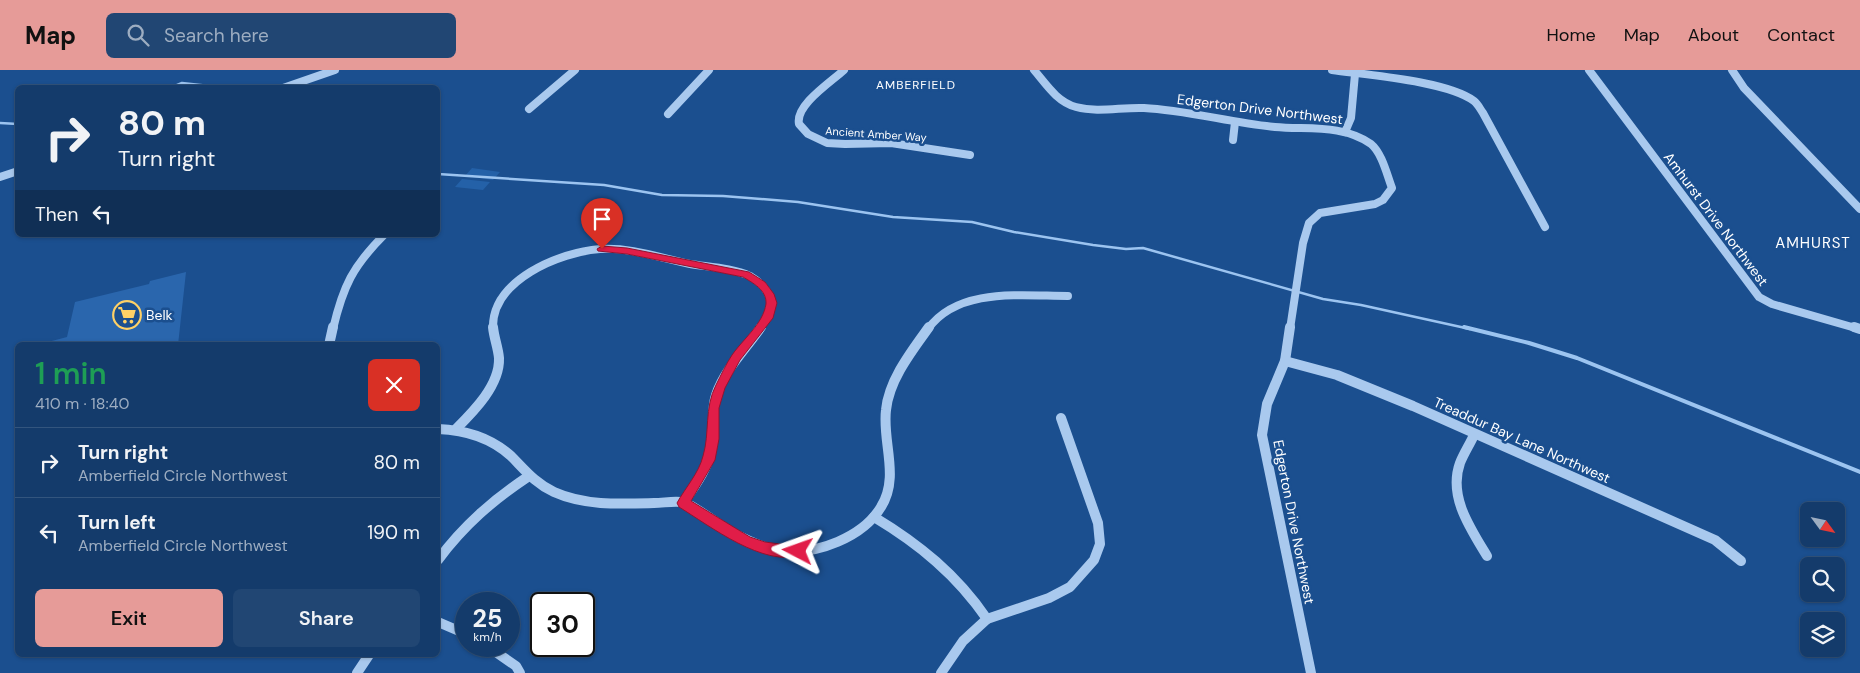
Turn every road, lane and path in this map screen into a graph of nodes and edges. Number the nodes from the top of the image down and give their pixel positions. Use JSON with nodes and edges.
{"nodes":[{"id":1,"x":315,"y":70,"type":"edge"},
{"id":2,"x":335,"y":70,"type":"edge"},
{"id":3,"x":575,"y":70,"type":"edge"},
{"id":4,"x":710,"y":70,"type":"edge"},
{"id":5,"x":844,"y":70,"type":"edge"},
{"id":6,"x":1034,"y":70,"type":"edge"},
{"id":7,"x":1332,"y":70,"type":"edge"},
{"id":8,"x":1589,"y":70,"type":"edge"},
{"id":9,"x":1732,"y":70,"type":"edge"},
{"id":10,"x":326,"y":71,"type":"edge"},
{"id":11,"x":1355,"y":74,"type":"junction"},
{"id":12,"x":308,"y":79,"type":"junction"},
{"id":13,"x":291,"y":85,"type":"edge"},
{"id":14,"x":529,"y":109,"type":"dead end"},
{"id":15,"x":668,"y":114,"type":"dead end"},
{"id":16,"x":1235,"y":122,"type":"junction"},
{"id":17,"x":1345,"y":132,"type":"junction"},
{"id":18,"x":1233,"y":140,"type":"dead end"},
{"id":19,"x":970,"y":155,"type":"dead end"},
{"id":20,"x":15,"y":172,"type":"edge"},
{"id":21,"x":0,"y":177,"type":"edge"},
{"id":22,"x":1860,"y":209,"type":"edge"},
{"id":23,"x":1545,"y":227,"type":"dead end"},
{"id":24,"x":382,"y":237,"type":"edge"},
{"id":25,"x":1068,"y":296,"type":"dead end"},
{"id":26,"x":1860,"y":329,"type":"edge"},
{"id":27,"x":329,"y":342,"type":"edge"},
{"id":28,"x":1285,"y":361,"type":"junction"},
{"id":29,"x":1061,"y":418,"type":"dead end"},
{"id":30,"x":440,"y":429,"type":"edge"},
{"id":31,"x":456,"y":430,"type":"junction"},
{"id":32,"x":1474,"y":435,"type":"junction"},
{"id":33,"x":529,"y":476,"type":"junction"},
{"id":34,"x":683,"y":503,"type":"junction"},
{"id":35,"x":874,"y":517,"type":"junction"},
{"id":36,"x":1487,"y":556,"type":"dead end"},
{"id":37,"x":440,"y":557,"type":"edge"},
{"id":38,"x":1741,"y":561,"type":"dead end"},
{"id":39,"x":987,"y":619,"type":"junction"},
{"id":40,"x":440,"y":623,"type":"edge"},
{"id":41,"x":455,"y":629,"type":"edge"},
{"id":42,"x":368,"y":657,"type":"edge"},
{"id":43,"x":503,"y":657,"type":"edge"},
{"id":44,"x":357,"y":673,"type":"edge"},
{"id":45,"x":520,"y":673,"type":"edge"},
{"id":46,"x":941,"y":673,"type":"edge"},
{"id":47,"x":1311,"y":673,"type":"edge"}],
"edges":[{"from":1,"to":12,"type":"street"},
{"from":2,"to":10,"type":"street"},
{"from":3,"to":14,"type":"street"},
{"from":4,"to":15,"type":"street"},
{"from":5,"to":19,"type":"street","name":"Ancient Amber Way"},
{"from":6,"to":16,"type":"street","name":"Edgerton Drive Northwest"},
{"from":7,"to":11,"type":"street"},
{"from":8,"to":26,"type":"street","name":"Amhurst Drive Northwest"},
{"from":9,"to":22,"type":"street"},
{"from":10,"to":12,"type":"street"},
{"from":11,"to":17,"type":"street"},
{"from":11,"to":23,"type":"street"},
{"from":12,"to":13,"type":"street"},
{"from":16,"to":17,"type":"street","name":"Edgerton Drive Northwest"},
{"from":16,"to":18,"type":"street"},
{"from":17,"to":28,"type":"street","name":"Edgerton Drive Northwest"},
{"from":20,"to":21,"type":"street"},
{"from":24,"to":27,"type":"street"},
{"from":25,"to":35,"type":"street"},
{"from":28,"to":32,"type":"street","name":"Treaddur Bay Lane Northwest"},
{"from":28,"to":47,"type":"street","name":"Edgerton Drive Northwest"},
{"from":29,"to":39,"type":"street"},
{"from":30,"to":31,"type":"street"},
{"from":31,"to":33,"type":"street"},
{"from":31,"to":34,"type":"street"},
{"from":32,"to":36,"type":"street"},
{"from":32,"to":38,"type":"street","name":"Treaddur Bay Lane Northwest"},
{"from":33,"to":34,"type":"street"},
{"from":33,"to":37,"type":"street"},
{"from":34,"to":35,"type":"street"},
{"from":35,"to":39,"type":"street"},
{"from":39,"to":46,"type":"street"},
{"from":40,"to":41,"type":"street"},
{"from":42,"to":44,"type":"street"},
{"from":43,"to":45,"type":"street"}]}
